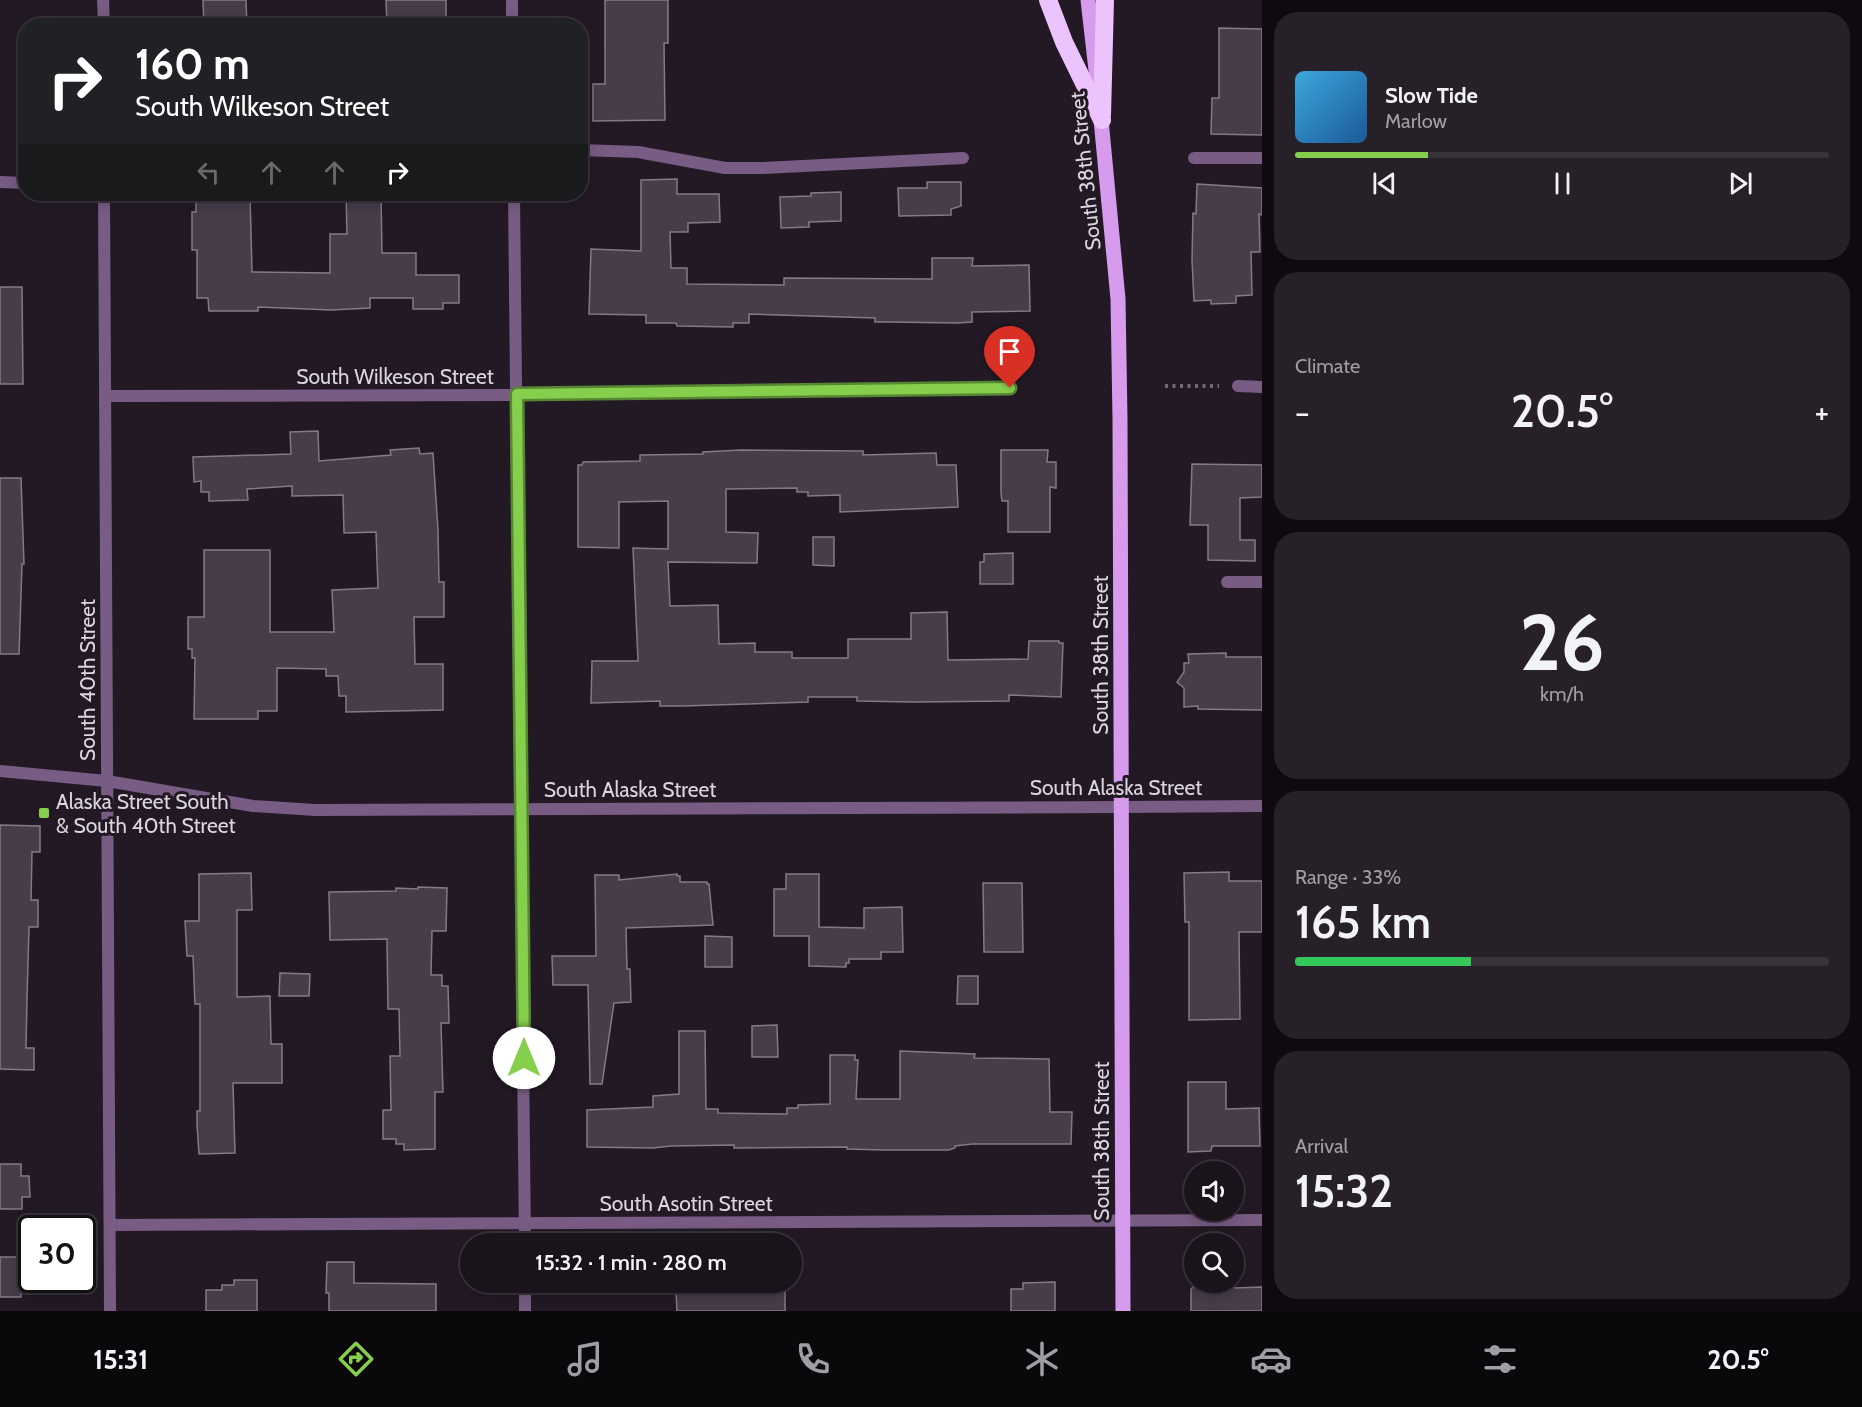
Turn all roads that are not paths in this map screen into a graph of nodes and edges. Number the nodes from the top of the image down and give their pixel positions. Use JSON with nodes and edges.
{"nodes":[{"id":1,"x":103,"y":0,"type":"edge"},
{"id":2,"x":512,"y":0,"type":"edge"},
{"id":3,"x":1048,"y":0,"type":"edge"},
{"id":4,"x":1088,"y":0,"type":"edge"},
{"id":5,"x":1105,"y":0,"type":"edge"},
{"id":6,"x":104,"y":18,"type":"edge"},
{"id":7,"x":512,"y":18,"type":"edge"},
{"id":8,"x":1102,"y":120,"type":"junction"},
{"id":9,"x":588,"y":150,"type":"edge"},
{"id":10,"x":963,"y":158,"type":"dead end"},
{"id":11,"x":1194,"y":158,"type":"dead end"},
{"id":12,"x":1262,"y":158,"type":"edge"},
{"id":13,"x":0,"y":182,"type":"edge"},
{"id":14,"x":18,"y":183,"type":"edge"},
{"id":15,"x":104,"y":201,"type":"edge"},
{"id":16,"x":514,"y":201,"type":"edge"},
{"id":17,"x":1238,"y":386,"type":"road end"},
{"id":18,"x":1262,"y":387,"type":"edge"},
{"id":19,"x":1010,"y":388,"type":"dead end"},
{"id":20,"x":517,"y":394,"type":"junction"},
{"id":21,"x":105,"y":396,"type":"junction"},
{"id":22,"x":1227,"y":582,"type":"dead end"},
{"id":23,"x":1262,"y":582,"type":"edge"},
{"id":24,"x":0,"y":771,"type":"edge"},
{"id":25,"x":107,"y":781,"type":"junction"},
{"id":26,"x":1262,"y":806,"type":"edge"},
{"id":27,"x":1122,"y":807,"type":"junction"},
{"id":28,"x":522,"y":809,"type":"junction"},
{"id":29,"x":1262,"y":1220,"type":"edge"},
{"id":30,"x":1122,"y":1221,"type":"junction"},
{"id":31,"x":525,"y":1223,"type":"junction"},
{"id":32,"x":110,"y":1225,"type":"junction"},
{"id":33,"x":525,"y":1233,"type":"edge"},
{"id":34,"x":525,"y":1293,"type":"edge"},
{"id":35,"x":110,"y":1311,"type":"edge"},
{"id":36,"x":525,"y":1311,"type":"edge"},
{"id":37,"x":1122,"y":1311,"type":"edge"}],
"edges":[{"from":1,"to":6,"type":"street"},
{"from":2,"to":7,"type":"street"},
{"from":3,"to":8,"type":"highway"},
{"from":4,"to":8,"type":"main road","name":"South 38th Street"},
{"from":5,"to":8,"type":"highway"},
{"from":8,"to":27,"type":"main road","name":"South 38th Street"},
{"from":9,"to":10,"type":"street"},
{"from":11,"to":12,"type":"street"},
{"from":13,"to":14,"type":"street"},
{"from":15,"to":21,"type":"street","name":"South 40th Street"},
{"from":16,"to":20,"type":"street"},
{"from":17,"to":18,"type":"street"},
{"from":19,"to":20,"type":"street","name":"South Wilkeson Street"},
{"from":20,"to":21,"type":"street","name":"South Wilkeson Street"},
{"from":20,"to":28,"type":"street"},
{"from":21,"to":25,"type":"street","name":"South 40th Street"},
{"from":22,"to":23,"type":"street"},
{"from":24,"to":25,"type":"street","name":"South Alaska Street"},
{"from":25,"to":28,"type":"street","name":"South Alaska Street"},
{"from":25,"to":32,"type":"street","name":"South 40th Street"},
{"from":26,"to":27,"type":"street","name":"South Alaska Street"},
{"from":27,"to":28,"type":"street","name":"South Alaska Street"},
{"from":27,"to":30,"type":"main road","name":"South 38th Street"},
{"from":28,"to":31,"type":"street"},
{"from":29,"to":30,"type":"street","name":"South Asotin Street"},
{"from":30,"to":31,"type":"street","name":"South Asotin Street"},
{"from":30,"to":37,"type":"main road","name":"South 38th Street"},
{"from":31,"to":32,"type":"street","name":"South Asotin Street"},
{"from":31,"to":33,"type":"street"},
{"from":32,"to":35,"type":"street","name":"South 40th Street"},
{"from":34,"to":36,"type":"street"}]}
